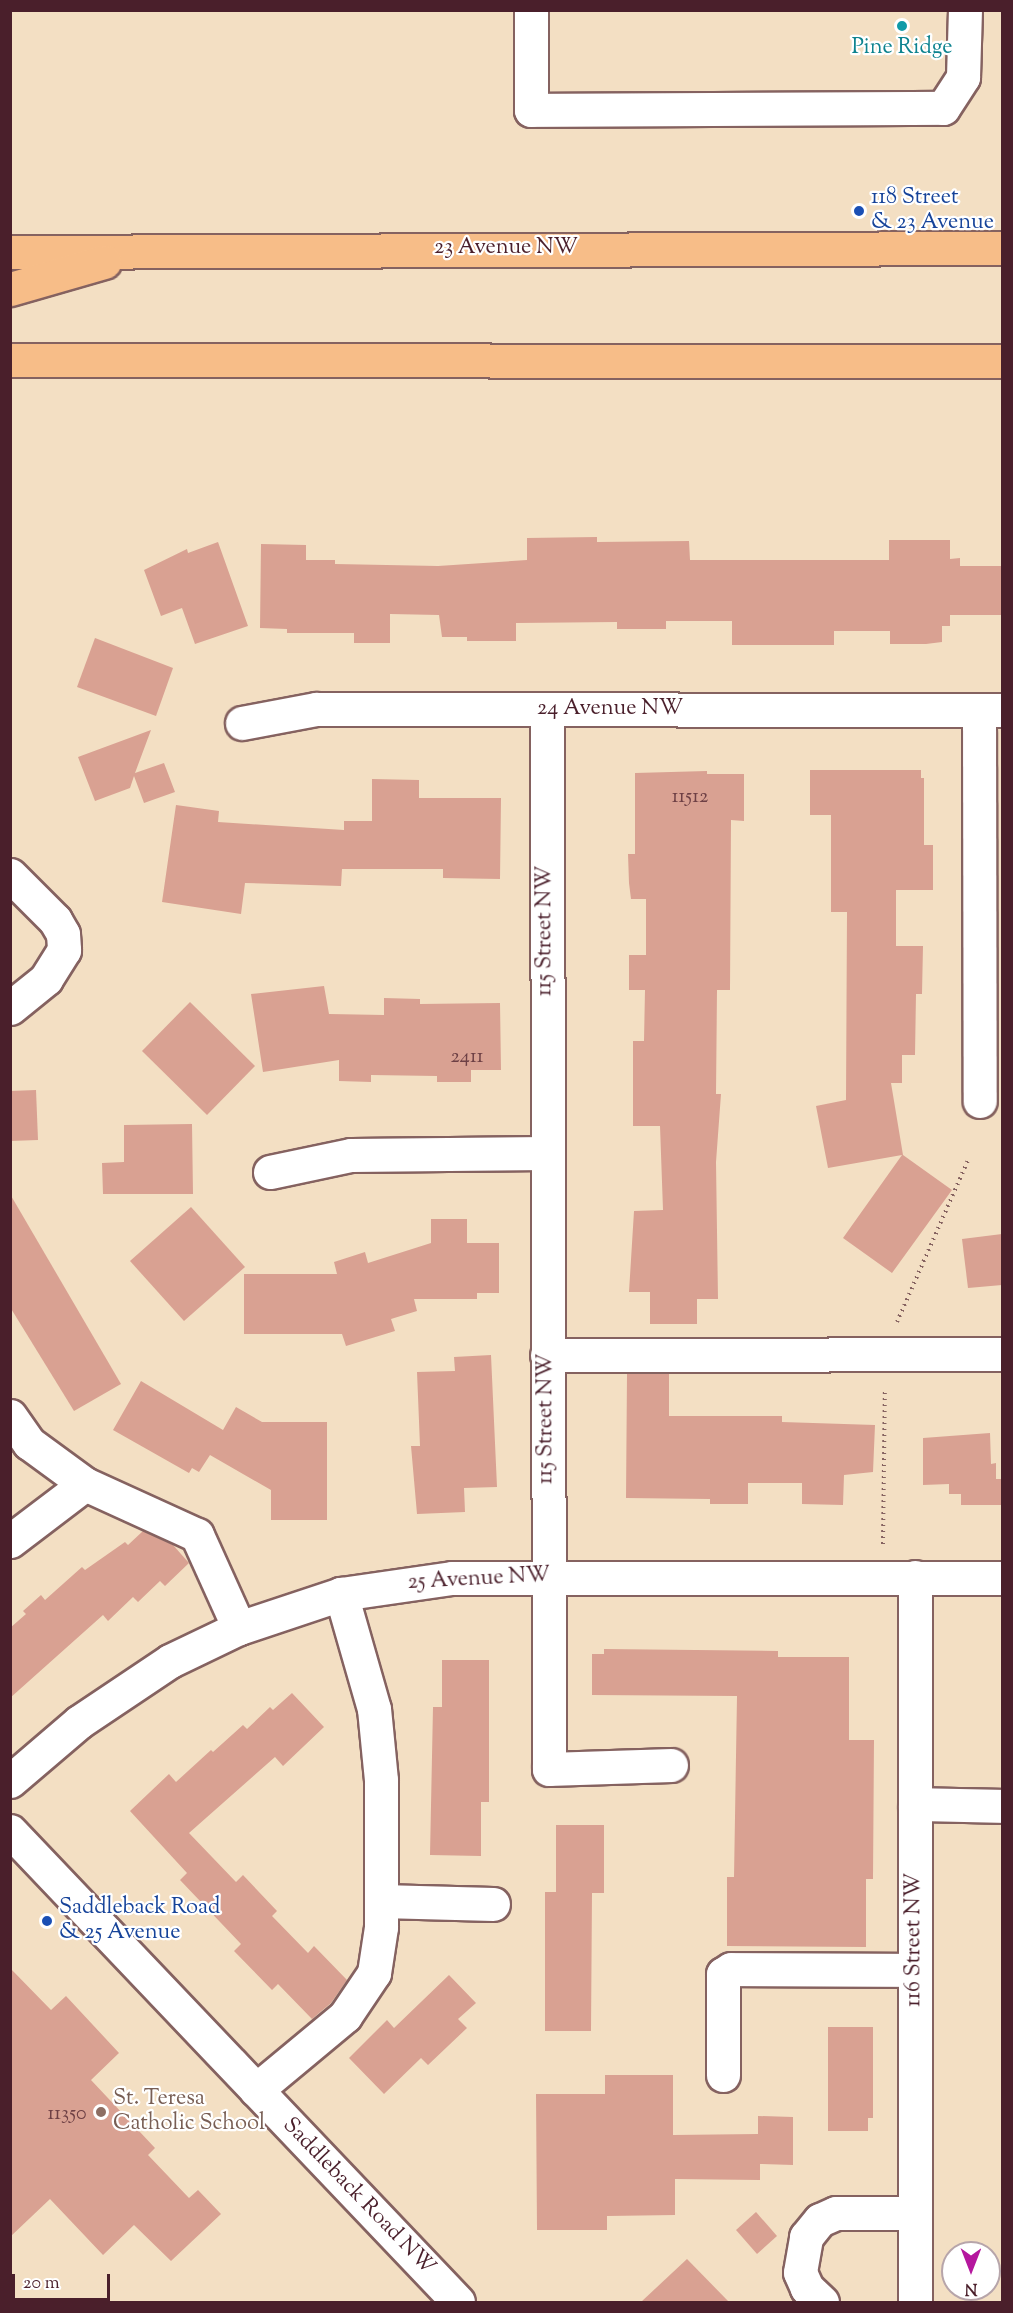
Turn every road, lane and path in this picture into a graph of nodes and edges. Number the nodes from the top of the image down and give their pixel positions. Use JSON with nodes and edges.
{"nodes":[{"id":1,"x":531,"y":10,"type":"edge"},
{"id":2,"x":965,"y":10,"type":"edge"},
{"id":3,"x":1002,"y":248,"type":"edge"},
{"id":4,"x":149,"y":250,"type":"junction"},
{"id":5,"x":10,"y":252,"type":"edge"},
{"id":6,"x":10,"y":289,"type":"edge"},
{"id":7,"x":10,"y":360,"type":"edge"},
{"id":8,"x":1002,"y":361,"type":"edge"},
{"id":9,"x":547,"y":710,"type":"junction"},
{"id":10,"x":991,"y":710,"type":"edge"},
{"id":11,"x":243,"y":723,"type":"dead end"},
{"id":12,"x":10,"y":875,"type":"edge"},
{"id":13,"x":10,"y":1008,"type":"edge"},
{"id":14,"x":980,"y":1101,"type":"dead end"},
{"id":15,"x":546,"y":1153,"type":"junction"},
{"id":16,"x":270,"y":1172,"type":"dead end"},
{"id":17,"x":1002,"y":1354,"type":"edge"},
{"id":18,"x":547,"y":1355,"type":"junction"},
{"id":19,"x":10,"y":1416,"type":"edge"},
{"id":20,"x":85,"y":1484,"type":"junction"},
{"id":21,"x":10,"y":1541,"type":"edge"},
{"id":22,"x":547,"y":1576,"type":"junction"},
{"id":23,"x":915,"y":1577,"type":"junction"},
{"id":24,"x":1002,"y":1578,"type":"edge"},
{"id":25,"x":341,"y":1594,"type":"junction"},
{"id":26,"x":239,"y":1628,"type":"junction"},
{"id":27,"x":671,"y":1765,"type":"dead end"},
{"id":28,"x":10,"y":1781,"type":"edge"},
{"id":29,"x":915,"y":1804,"type":"junction"},
{"id":30,"x":1002,"y":1806,"type":"edge"},
{"id":31,"x":10,"y":1831,"type":"edge"},
{"id":32,"x":381,"y":1901,"type":"junction"},
{"id":33,"x":493,"y":1904,"type":"dead end"},
{"id":34,"x":915,"y":1970,"type":"junction"},
{"id":35,"x":723,"y":2075,"type":"dead end"},
{"id":36,"x":256,"y":2090,"type":"junction"},
{"id":37,"x":914,"y":2213,"type":"junction"},
{"id":38,"x":458,"y":2302,"type":"edge"},
{"id":39,"x":822,"y":2302,"type":"edge"},
{"id":40,"x":915,"y":2302,"type":"edge"}],
"edges":[{"from":1,"to":2,"type":"street"},
{"from":3,"to":4,"type":"main road","name":"23 Avenue NW"},
{"from":4,"to":5,"type":"main road","name":"23 Avenue NW"},
{"from":4,"to":6,"type":"main road"},
{"from":7,"to":8,"type":"main road"},
{"from":9,"to":10,"type":"street","name":"24 Avenue NW"},
{"from":9,"to":11,"type":"street","name":"24 Avenue NW"},
{"from":9,"to":15,"type":"street","name":"115 Street NW"},
{"from":10,"to":14,"type":"street","name":"24 Avenue NW"},
{"from":12,"to":13,"type":"street"},
{"from":15,"to":16,"type":"street"},
{"from":15,"to":18,"type":"street","name":"115 Street NW"},
{"from":17,"to":18,"type":"street"},
{"from":18,"to":22,"type":"street","name":"115 Street NW"},
{"from":19,"to":20,"type":"street"},
{"from":20,"to":21,"type":"street"},
{"from":20,"to":26,"type":"street"},
{"from":22,"to":23,"type":"street","name":"25 Avenue NW"},
{"from":22,"to":25,"type":"street","name":"25 Avenue NW"},
{"from":22,"to":27,"type":"street","name":"115 Street NW"},
{"from":23,"to":24,"type":"street","name":"25 Avenue NW"},
{"from":23,"to":29,"type":"street","name":"116 Street NW"},
{"from":25,"to":26,"type":"street","name":"25 Avenue NW"},
{"from":25,"to":32,"type":"street"},
{"from":26,"to":28,"type":"street","name":"25 Avenue NW"},
{"from":29,"to":30,"type":"street"},
{"from":29,"to":34,"type":"street","name":"116 Street NW"},
{"from":31,"to":36,"type":"street","name":"Saddleback Road NW"},
{"from":32,"to":33,"type":"street"},
{"from":32,"to":36,"type":"street"},
{"from":34,"to":35,"type":"street"},
{"from":34,"to":37,"type":"street","name":"116 Street NW"},
{"from":36,"to":38,"type":"street","name":"Saddleback Road NW"},
{"from":37,"to":39,"type":"street"},
{"from":37,"to":40,"type":"street","name":"116 Street NW"}]}
